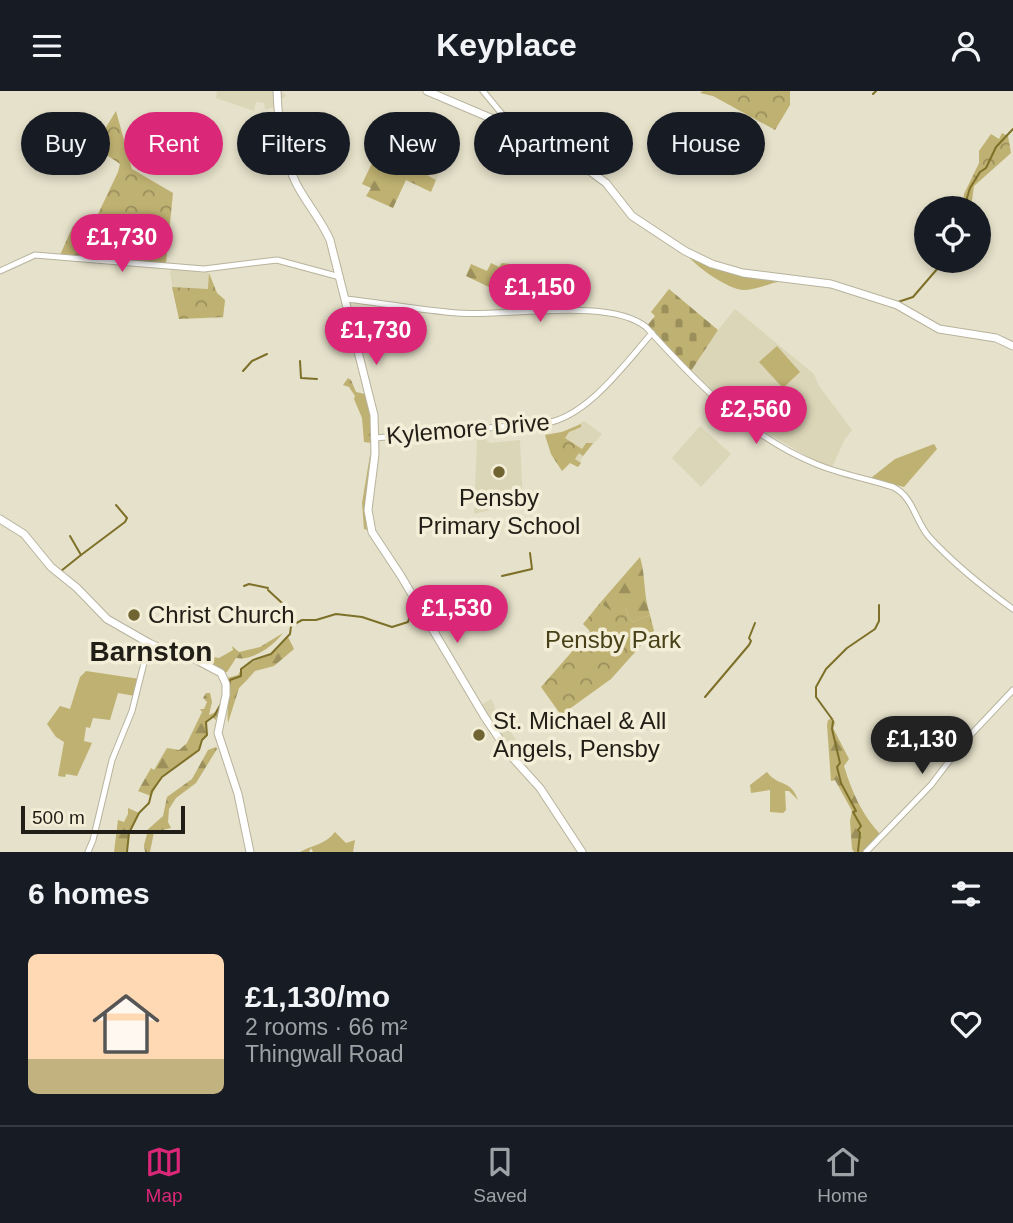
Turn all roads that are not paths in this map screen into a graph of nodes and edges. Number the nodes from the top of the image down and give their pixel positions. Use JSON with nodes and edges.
{"nodes":[{"id":1,"x":277,"y":91,"type":"edge"},
{"id":2,"x":427,"y":91,"type":"edge"},
{"id":3,"x":483,"y":91,"type":"edge"},
{"id":4,"x":476,"y":112,"type":"edge"},
{"id":5,"x":500,"y":112,"type":"edge"},
{"id":6,"x":597,"y":175,"type":"edge"},
{"id":7,"x":0,"y":271,"type":"edge"},
{"id":8,"x":340,"y":277,"type":"junction"},
{"id":9,"x":346,"y":299,"type":"junction"},
{"id":10,"x":652,"y":333,"type":"junction"},
{"id":11,"x":1013,"y":346,"type":"edge"},
{"id":12,"x":375,"y":438,"type":"junction"},
{"id":13,"x":0,"y":519,"type":"edge"},
{"id":14,"x":1013,"y":609,"type":"edge"},
{"id":15,"x":149,"y":643,"type":"junction"},
{"id":16,"x":1013,"y":690,"type":"edge"},
{"id":17,"x":88,"y":852,"type":"edge"},
{"id":18,"x":250,"y":852,"type":"edge"},
{"id":19,"x":582,"y":852,"type":"edge"},
{"id":20,"x":866,"y":852,"type":"edge"}],
"edges":[{"from":1,"to":8,"type":"main road"},
{"from":2,"to":4,"type":"main road"},
{"from":3,"to":5,"type":"street"},
{"from":6,"to":11,"type":"main road"},
{"from":7,"to":8,"type":"street"},
{"from":8,"to":9,"type":"main road"},
{"from":9,"to":10,"type":"street"},
{"from":9,"to":12,"type":"main road"},
{"from":10,"to":12,"type":"street","name":"Kylemore Drive"},
{"from":10,"to":14,"type":"street"},
{"from":12,"to":19,"type":"main road"},
{"from":13,"to":15,"type":"main road"},
{"from":15,"to":17,"type":"street"},
{"from":15,"to":18,"type":"main road"},
{"from":16,"to":20,"type":"street"}]}
